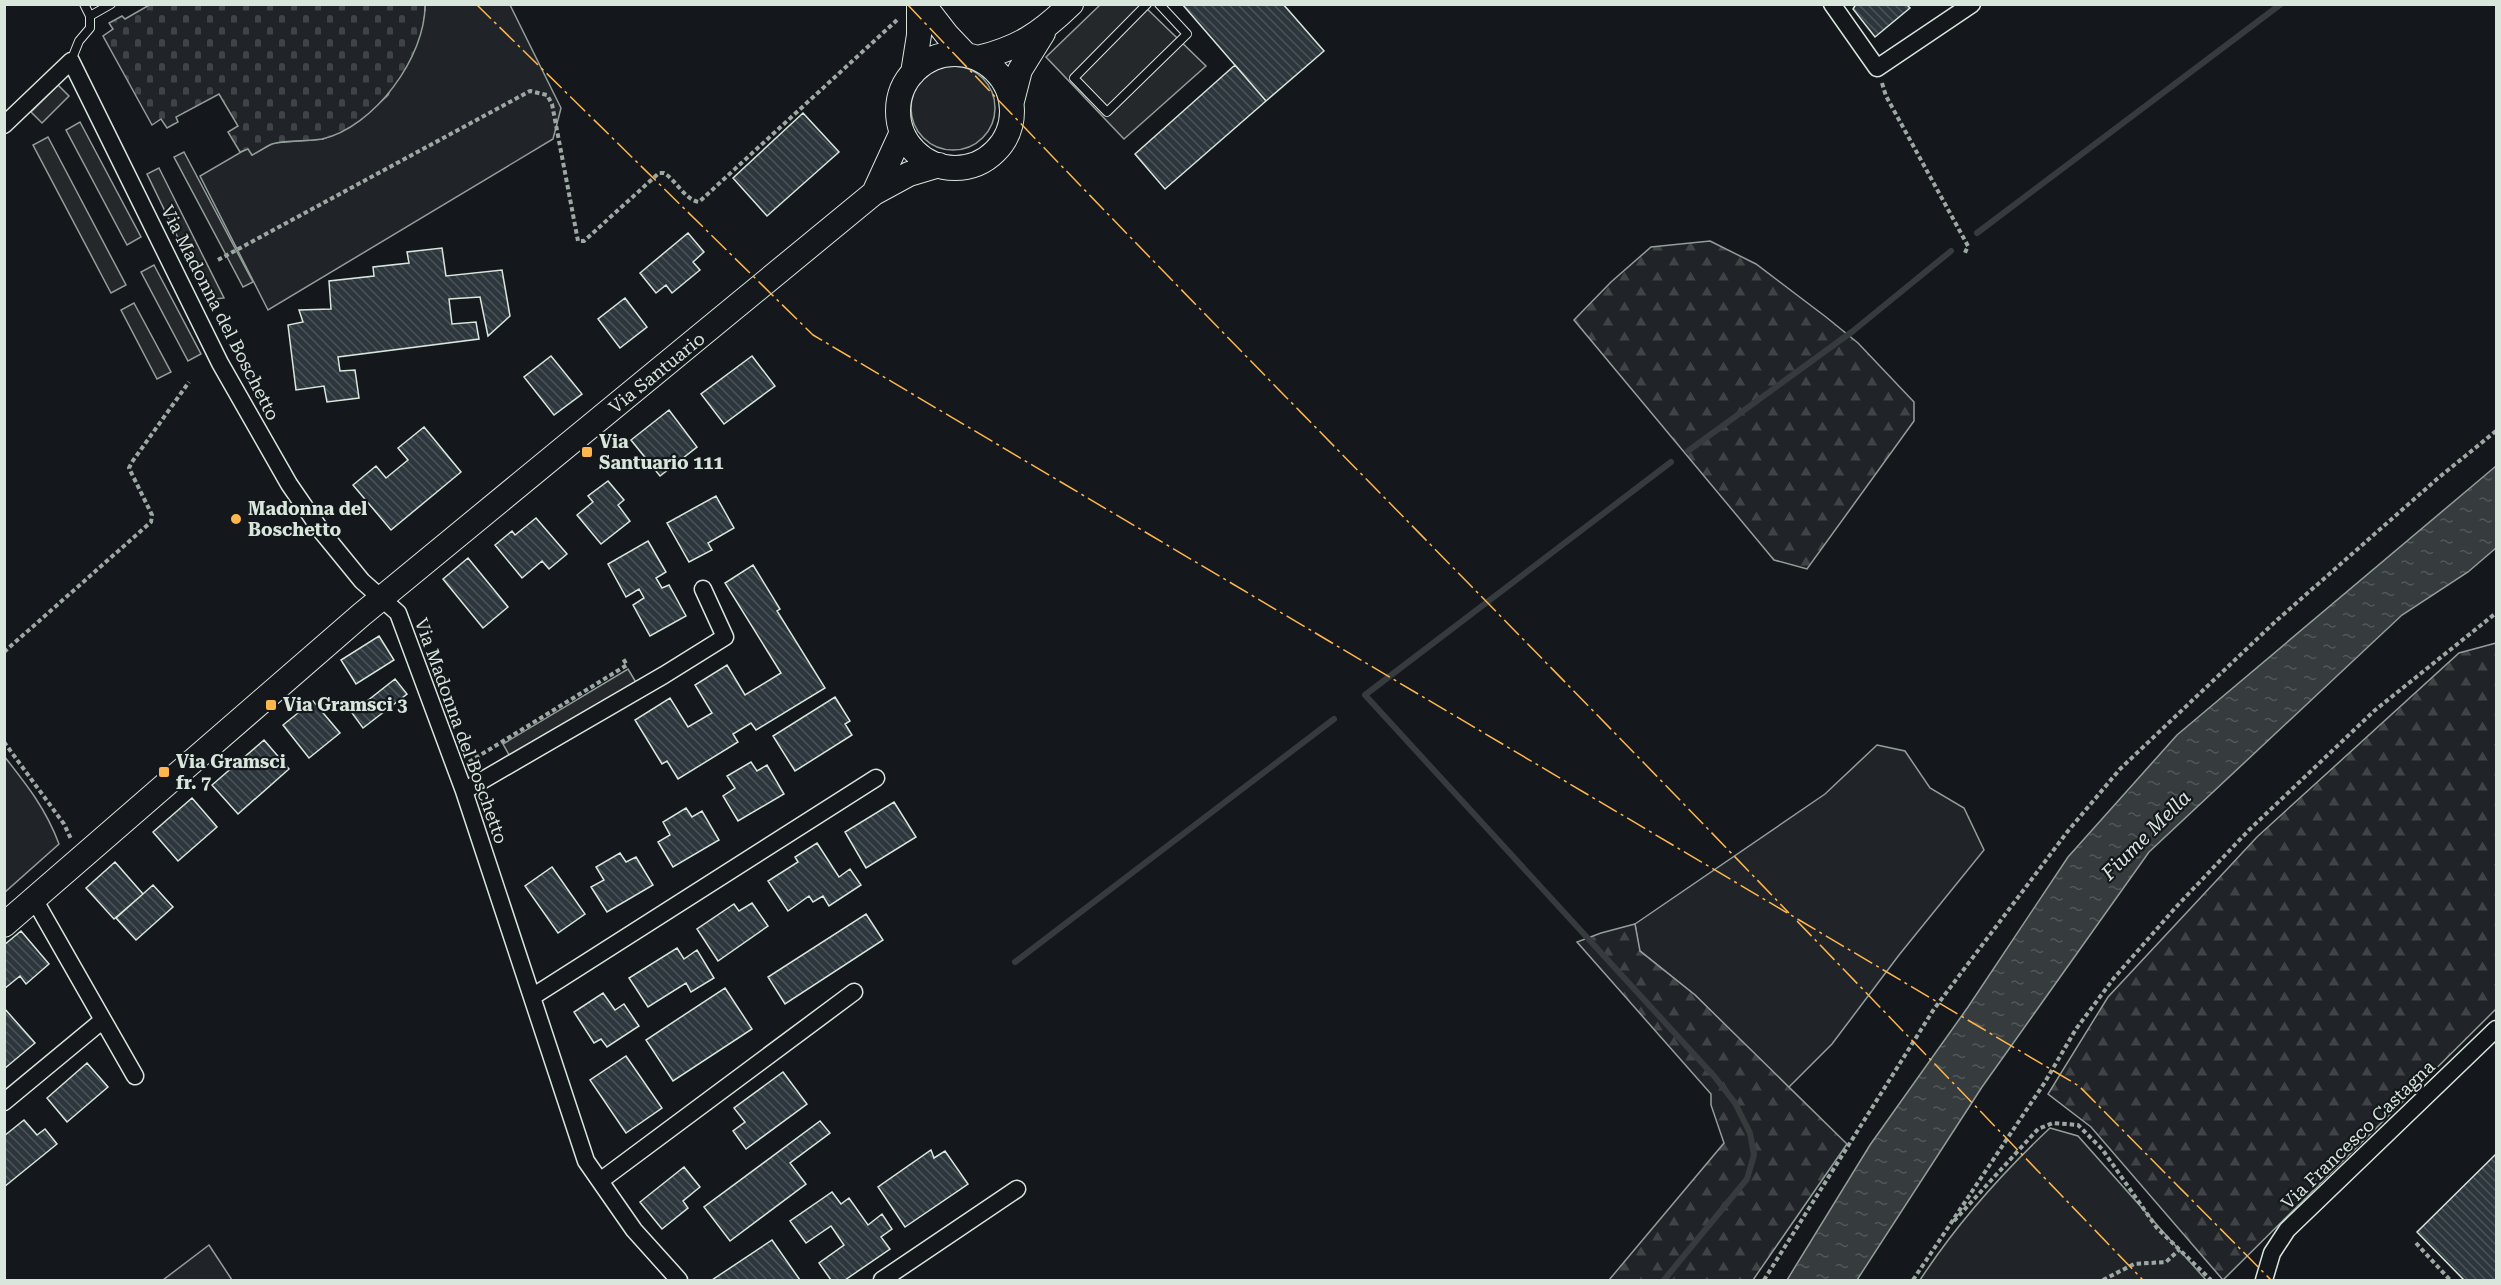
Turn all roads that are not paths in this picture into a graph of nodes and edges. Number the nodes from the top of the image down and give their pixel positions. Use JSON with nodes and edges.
{"nodes":[{"id":1,"x":84,"y":4,"type":"edge"},
{"id":2,"x":111,"y":4,"type":"edge"},
{"id":3,"x":1071,"y":4,"type":"edge"},
{"id":4,"x":1147,"y":4,"type":"edge"},
{"id":5,"x":1160,"y":4,"type":"edge"},
{"id":6,"x":1832,"y":4,"type":"edge"},
{"id":7,"x":1972,"y":4,"type":"edge"},
{"id":8,"x":915,"y":7,"type":"edge"},
{"id":9,"x":90,"y":16,"type":"junction"},
{"id":10,"x":1046,"y":29,"type":"junction"},
{"id":11,"x":972,"y":56,"type":"junction"},
{"id":12,"x":71,"y":61,"type":"junction"},
{"id":13,"x":912,"y":73,"type":"junction"},
{"id":14,"x":1012,"y":101,"type":"junction"},
{"id":15,"x":4,"y":125,"type":"edge"},
{"id":16,"x":902,"y":132,"type":"junction"},
{"id":17,"x":939,"y":165,"type":"junction"},
{"id":18,"x":874,"y":194,"type":"junction"},
{"id":19,"x":703,"y":589,"type":"dead end"},
{"id":20,"x":383,"y":597,"type":"junction"},
{"id":21,"x":876,"y":778,"type":"dead end"},
{"id":22,"x":464,"y":791,"type":"junction"},
{"id":23,"x":34,"y":899,"type":"junction"},
{"id":24,"x":4,"y":925,"type":"edge"},
{"id":25,"x":854,"y":992,"type":"dead end"},
{"id":26,"x":532,"y":997,"type":"junction"},
{"id":27,"x":103,"y":1020,"type":"junction"},
{"id":28,"x":2496,"y":1029,"type":"edge"},
{"id":29,"x":135,"y":1076,"type":"dead end"},
{"id":30,"x":4,"y":1102,"type":"edge"},
{"id":31,"x":600,"y":1181,"type":"junction"},
{"id":32,"x":1017,"y":1189,"type":"dead end"},
{"id":33,"x":679,"y":1281,"type":"edge"},
{"id":34,"x":882,"y":1281,"type":"edge"},
{"id":35,"x":2264,"y":1281,"type":"edge"}],
"edges":[{"from":1,"to":9,"type":"lane"},
{"from":2,"to":9,"type":"lane"},
{"from":3,"to":10,"type":"street"},
{"from":4,"to":5,"type":"lane"},
{"from":6,"to":7,"type":"street"},
{"from":8,"to":11,"type":"street"},
{"from":8,"to":13,"type":"street"},
{"from":9,"to":12,"type":"lane"},
{"from":10,"to":11,"type":"street"},
{"from":10,"to":14,"type":"street"},
{"from":11,"to":13,"type":"street"},
{"from":11,"to":14,"type":"street"},
{"from":12,"to":15,"type":"street"},
{"from":12,"to":20,"type":"street","name":"Via Madonna del Boschetto"},
{"from":13,"to":16,"type":"street"},
{"from":14,"to":17,"type":"street"},
{"from":16,"to":17,"type":"street"},
{"from":16,"to":18,"type":"street","name":"Via Santuario"},
{"from":17,"to":18,"type":"street","name":"Via Santuario"},
{"from":18,"to":20,"type":"street","name":"Via Santuario"},
{"from":19,"to":22,"type":"street"},
{"from":20,"to":22,"type":"street","name":"Via Madonna del Boschetto"},
{"from":20,"to":23,"type":"street","name":"Via Santuario"},
{"from":21,"to":26,"type":"street"},
{"from":22,"to":26,"type":"street","name":"Via Madonna del Boschetto"},
{"from":23,"to":24,"type":"street","name":"Via Santuario"},
{"from":23,"to":27,"type":"street"},
{"from":25,"to":31,"type":"street"},
{"from":26,"to":31,"type":"street","name":"Via Madonna del Boschetto"},
{"from":27,"to":29,"type":"street"},
{"from":27,"to":30,"type":"street"},
{"from":28,"to":35,"type":"street","name":"Via Francesco Castagna"},
{"from":31,"to":33,"type":"street","name":"Via Madonna del Boschetto"},
{"from":32,"to":34,"type":"street"}]}
